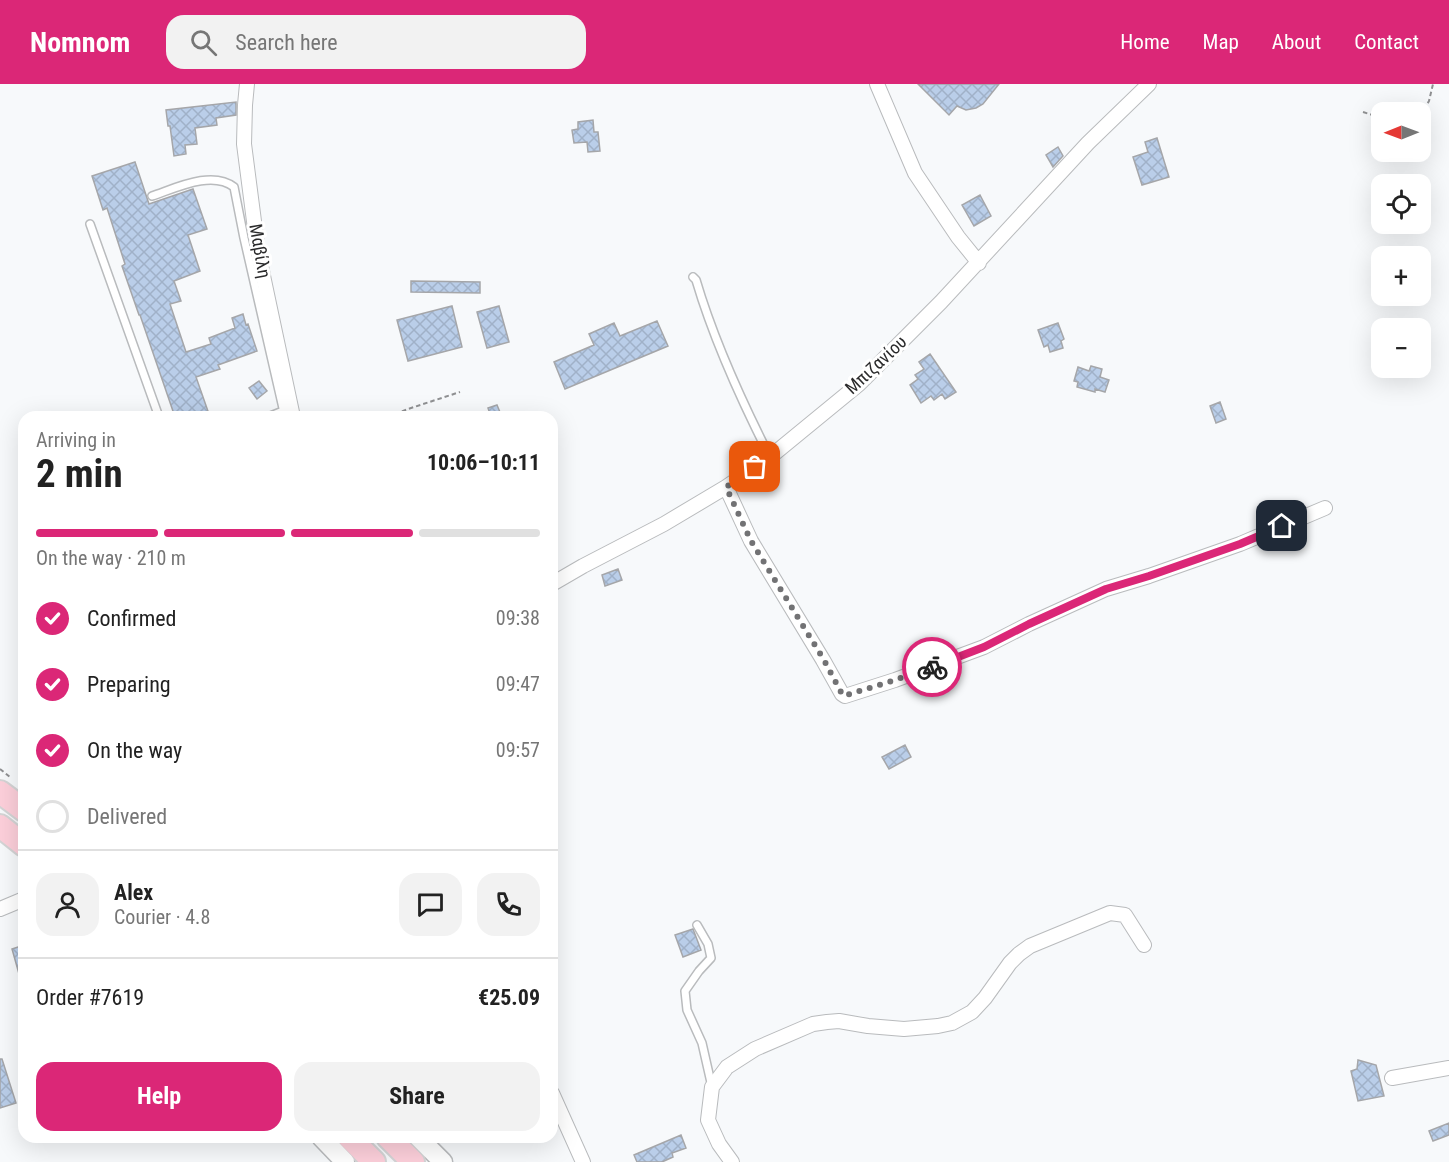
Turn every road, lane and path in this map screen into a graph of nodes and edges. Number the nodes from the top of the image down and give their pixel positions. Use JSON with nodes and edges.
{"nodes":[{"id":1,"x":247,"y":84,"type":"edge"},
{"id":2,"x":878,"y":84,"type":"edge"},
{"id":3,"x":1149,"y":84,"type":"edge"},
{"id":4,"x":1433,"y":84,"type":"edge"},
{"id":5,"x":1428,"y":102,"type":"edge"},
{"id":6,"x":1363,"y":112,"type":"dead end"},
{"id":7,"x":1371,"y":115,"type":"edge"},
{"id":8,"x":152,"y":196,"type":"dead end"},
{"id":9,"x":90,"y":224,"type":"dead end"},
{"id":10,"x":979,"y":263,"type":"junction"},
{"id":11,"x":693,"y":277,"type":"dead end"},
{"id":12,"x":460,"y":392,"type":"dead end"},
{"id":13,"x":157,"y":411,"type":"edge"},
{"id":14,"x":286,"y":411,"type":"edge"},
{"id":15,"x":286,"y":411,"type":"edge"},
{"id":16,"x":403,"y":411,"type":"edge"},
{"id":17,"x":770,"y":457,"type":"junction"},
{"id":18,"x":726,"y":487,"type":"junction"},
{"id":19,"x":1324,"y":508,"type":"dead end"},
{"id":20,"x":558,"y":580,"type":"edge"},
{"id":21,"x":0,"y":792,"type":"edge"},
{"id":22,"x":18,"y":806,"type":"edge"},
{"id":23,"x":0,"y":826,"type":"edge"},
{"id":24,"x":18,"y":840,"type":"edge"},
{"id":25,"x":18,"y":902,"type":"edge"},
{"id":26,"x":0,"y":909,"type":"edge"},
{"id":27,"x":697,"y":925,"type":"dead end"},
{"id":28,"x":1144,"y":945,"type":"dead end"},
{"id":29,"x":1449,"y":1068,"type":"edge"},
{"id":30,"x":1392,"y":1078,"type":"dead end"},
{"id":31,"x":712,"y":1087,"type":"junction"},
{"id":32,"x":558,"y":1106,"type":"edge"},
{"id":33,"x":327,"y":1143,"type":"edge"},
{"id":34,"x":355,"y":1143,"type":"edge"},
{"id":35,"x":394,"y":1143,"type":"edge"},
{"id":36,"x":424,"y":1143,"type":"edge"},
{"id":37,"x":345,"y":1162,"type":"edge"},
{"id":38,"x":374,"y":1162,"type":"edge"},
{"id":39,"x":413,"y":1162,"type":"edge"},
{"id":40,"x":443,"y":1162,"type":"edge"},
{"id":41,"x":583,"y":1162,"type":"edge"},
{"id":42,"x":732,"y":1162,"type":"edge"}],
"edges":[{"from":1,"to":14,"type":"street","name":"Μαβίλη"},
{"from":2,"to":10,"type":"street"},
{"from":3,"to":10,"type":"street","name":"Μπιζανίου"},
{"from":4,"to":5,"type":"path"},
{"from":6,"to":7,"type":"path"},
{"from":8,"to":15,"type":"lane"},
{"from":9,"to":13,"type":"lane"},
{"from":10,"to":17,"type":"street","name":"Μπιζανίου"},
{"from":11,"to":17,"type":"lane"},
{"from":12,"to":16,"type":"path"},
{"from":17,"to":18,"type":"street","name":"Μπιζανίου"},
{"from":18,"to":19,"type":"street"},
{"from":18,"to":20,"type":"street","name":"Μπιζανίου"},
{"from":21,"to":22,"type":"highway"},
{"from":23,"to":24,"type":"highway"},
{"from":25,"to":26,"type":"street"},
{"from":27,"to":31,"type":"lane"},
{"from":28,"to":31,"type":"street"},
{"from":29,"to":30,"type":"street"},
{"from":31,"to":42,"type":"street"},
{"from":32,"to":41,"type":"street"},
{"from":33,"to":37,"type":"street"},
{"from":34,"to":38,"type":"highway"},
{"from":35,"to":39,"type":"highway"},
{"from":36,"to":40,"type":"street"}]}
